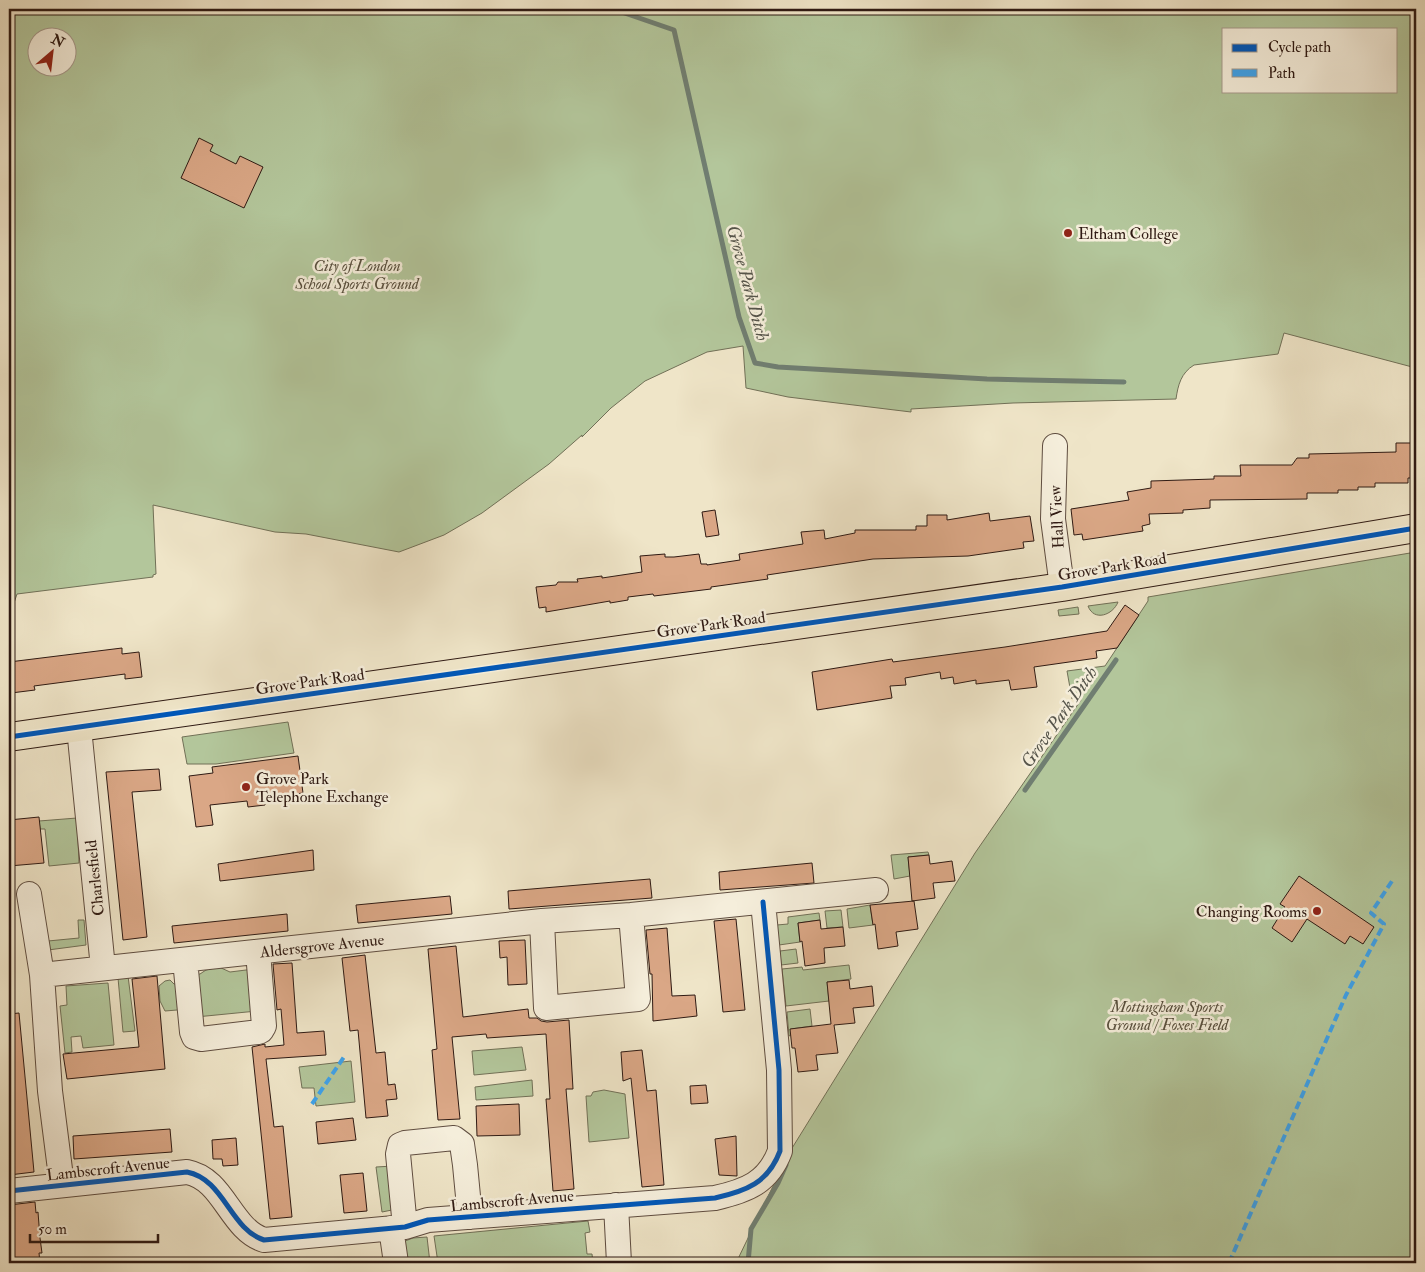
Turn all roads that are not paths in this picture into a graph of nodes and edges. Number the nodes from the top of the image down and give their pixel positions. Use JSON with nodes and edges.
{"nodes":[{"id":1,"x":1055,"y":446,"type":"dead end"},
{"id":2,"x":1416,"y":528,"type":"edge"},
{"id":3,"x":1062,"y":587,"type":"junction"},
{"id":4,"x":78,"y":728,"type":"junction"},
{"id":5,"x":9,"y":737,"type":"edge"},
{"id":6,"x":876,"y":890,"type":"dead end"},
{"id":7,"x":29,"y":894,"type":"dead end"},
{"id":8,"x":763,"y":902,"type":"junction"},
{"id":9,"x":631,"y":915,"type":"junction"},
{"id":10,"x":542,"y":921,"type":"junction"},
{"id":11,"x":258,"y":952,"type":"junction"},
{"id":12,"x":185,"y":960,"type":"junction"},
{"id":13,"x":102,"y":968,"type":"junction"},
{"id":14,"x":42,"y":975,"type":"junction"},
{"id":15,"x":62,"y":1185,"type":"junction"},
{"id":16,"x":9,"y":1191,"type":"edge"},
{"id":17,"x":616,"y":1204,"type":"junction"},
{"id":18,"x":470,"y":1217,"type":"junction"},
{"id":19,"x":398,"y":1227,"type":"junction"},
{"id":20,"x":396,"y":1263,"type":"edge"},
{"id":21,"x":619,"y":1263,"type":"edge"}],
"edges":[{"from":1,"to":3,"type":"street","name":"Hall View"},
{"from":2,"to":3,"type":"main road","name":"Grove Park Road"},
{"from":3,"to":4,"type":"main road","name":"Grove Park Road"},
{"from":4,"to":5,"type":"main road","name":"Grove Park Road"},
{"from":4,"to":13,"type":"street","name":"Charlesfield"},
{"from":6,"to":8,"type":"street","name":"Aldersgrove Avenue"},
{"from":7,"to":14,"type":"street"},
{"from":8,"to":9,"type":"street","name":"Aldersgrove Avenue"},
{"from":8,"to":17,"type":"street","name":"Lambscroft Avenue"},
{"from":9,"to":10,"type":"street","name":"Aldersgrove Avenue"},
{"from":9,"to":10,"type":"street"},
{"from":10,"to":11,"type":"street","name":"Aldersgrove Avenue"},
{"from":11,"to":12,"type":"street","name":"Aldersgrove Avenue"},
{"from":11,"to":12,"type":"street"},
{"from":12,"to":13,"type":"street","name":"Aldersgrove Avenue"},
{"from":13,"to":14,"type":"street"},
{"from":14,"to":15,"type":"street"},
{"from":15,"to":16,"type":"street","name":"Lambscroft Avenue"},
{"from":15,"to":19,"type":"street","name":"Lambscroft Avenue"},
{"from":17,"to":18,"type":"street","name":"Lambscroft Avenue"},
{"from":17,"to":21,"type":"street"},
{"from":18,"to":19,"type":"street","name":"Lambscroft Avenue"},
{"from":18,"to":19,"type":"street"},
{"from":19,"to":20,"type":"street"}]}
